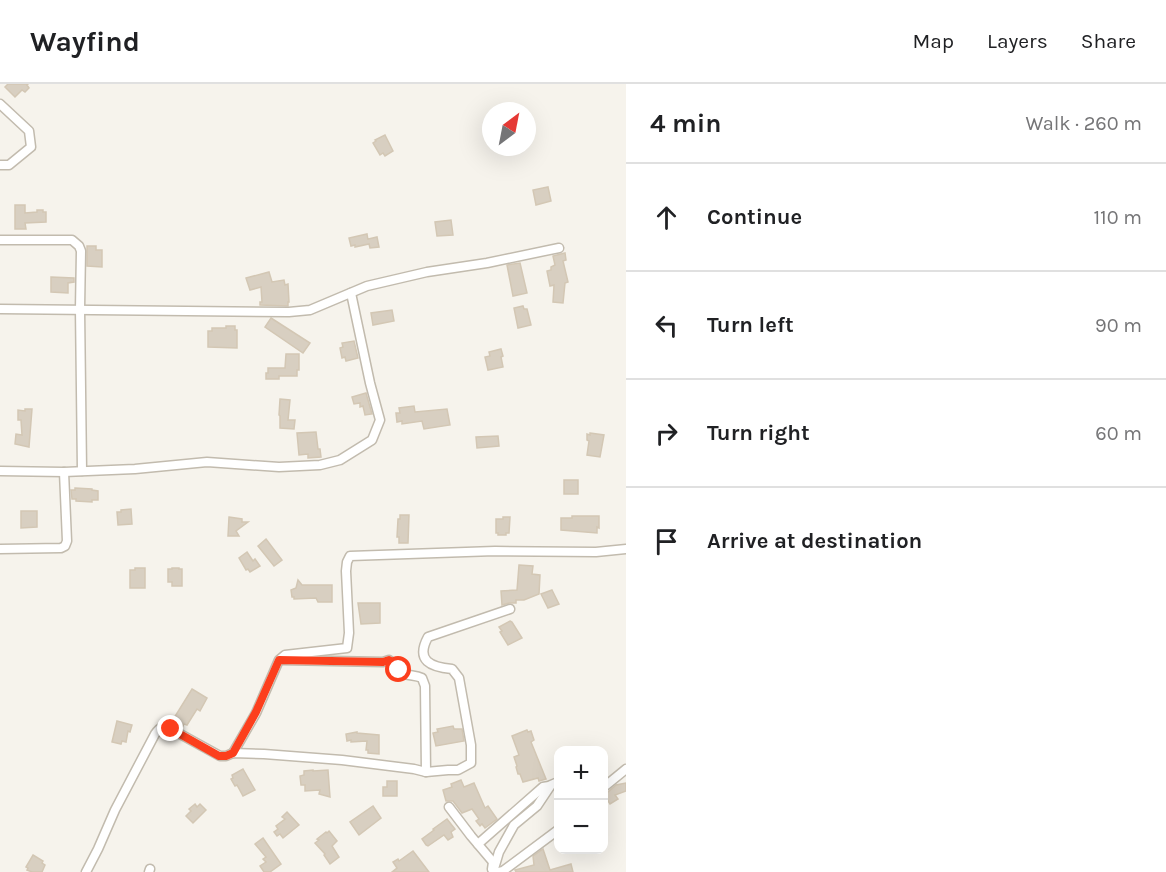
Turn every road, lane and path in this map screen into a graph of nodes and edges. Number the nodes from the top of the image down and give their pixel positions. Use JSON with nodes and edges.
{"nodes":[{"id":1,"x":0,"y":104,"type":"edge"},
{"id":2,"x":0,"y":165,"type":"edge"},
{"id":3,"x":0,"y":240,"type":"edge"},
{"id":4,"x":559,"y":248,"type":"dead end"},
{"id":5,"x":351,"y":293,"type":"junction"},
{"id":6,"x":0,"y":309,"type":"edge"},
{"id":7,"x":80,"y":309,"type":"junction"},
{"id":8,"x":0,"y":471,"type":"edge"},
{"id":9,"x":82,"y":471,"type":"junction"},
{"id":10,"x":64,"y":472,"type":"junction"},
{"id":11,"x":0,"y":549,"type":"edge"},
{"id":12,"x":626,"y":549,"type":"edge"},
{"id":13,"x":510,"y":609,"type":"dead end"},
{"id":14,"x":279,"y":660,"type":"junction"},
{"id":15,"x":233,"y":753,"type":"junction"},
{"id":16,"x":626,"y":769,"type":"edge"},
{"id":17,"x":426,"y":772,"type":"junction"},
{"id":18,"x":554,"y":783,"type":"edge"},
{"id":19,"x":608,"y":783,"type":"edge"},
{"id":20,"x":554,"y":784,"type":"edge"},
{"id":21,"x":449,"y":807,"type":"dead end"},
{"id":22,"x":554,"y":833,"type":"edge"},
{"id":23,"x":478,"y":844,"type":"junction"},
{"id":24,"x":86,"y":872,"type":"edge"},
{"id":25,"x":492,"y":872,"type":"edge"},
{"id":26,"x":499,"y":872,"type":"edge"}],
"edges":[{"from":1,"to":2,"type":"street"},
{"from":3,"to":7,"type":"street"},
{"from":4,"to":5,"type":"street"},
{"from":5,"to":7,"type":"street"},
{"from":5,"to":9,"type":"street"},
{"from":6,"to":7,"type":"street"},
{"from":7,"to":9,"type":"street"},
{"from":8,"to":10,"type":"street"},
{"from":9,"to":10,"type":"street"},
{"from":10,"to":11,"type":"street"},
{"from":12,"to":14,"type":"street"},
{"from":13,"to":17,"type":"street"},
{"from":14,"to":15,"type":"street"},
{"from":14,"to":17,"type":"street"},
{"from":15,"to":17,"type":"street"},
{"from":15,"to":24,"type":"street"},
{"from":16,"to":19,"type":"street"},
{"from":18,"to":23,"type":"street"},
{"from":20,"to":25,"type":"street"},
{"from":21,"to":23,"type":"street"},
{"from":22,"to":26,"type":"street"},
{"from":23,"to":25,"type":"street"}]}
